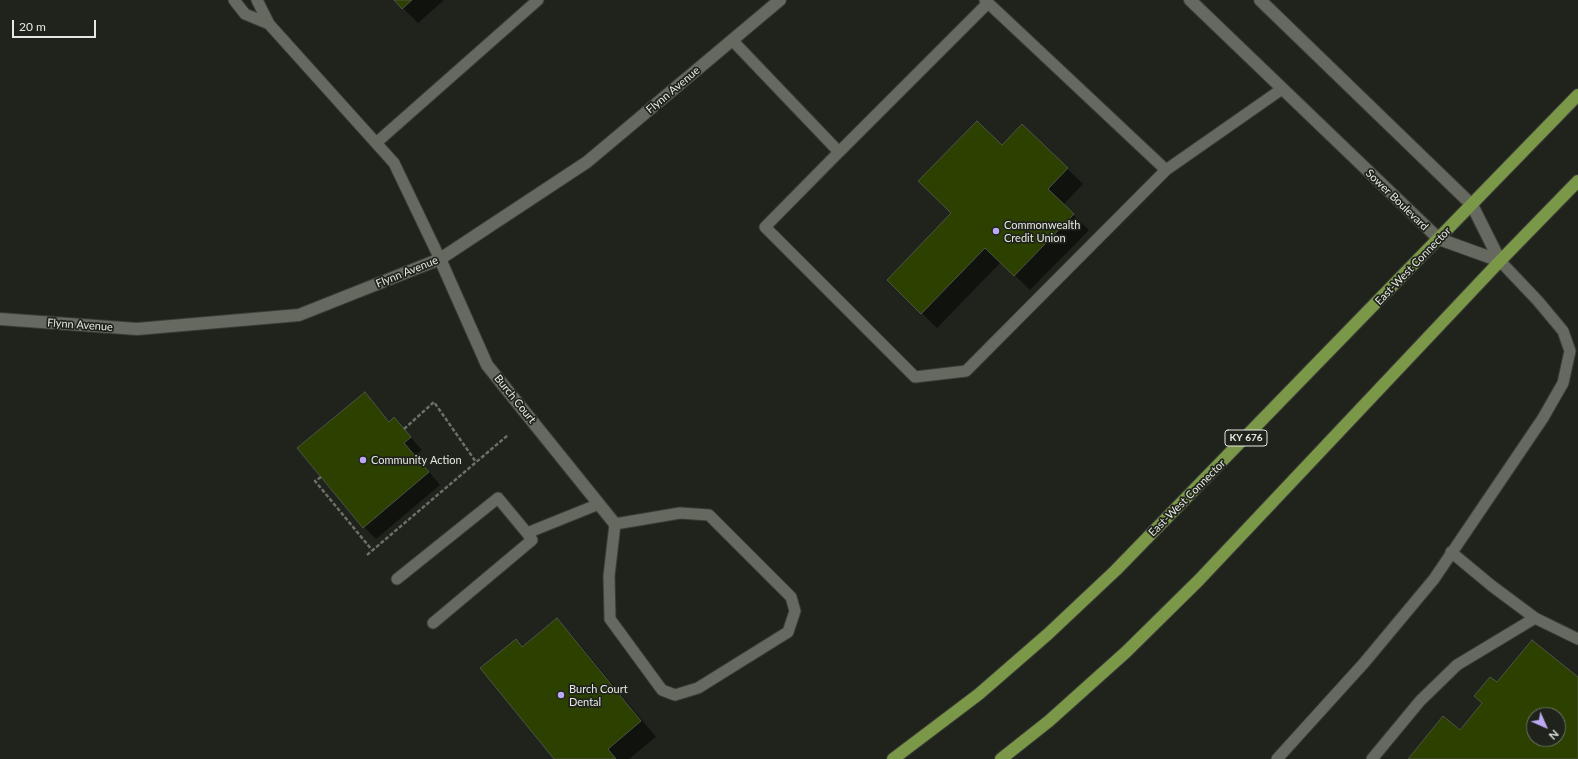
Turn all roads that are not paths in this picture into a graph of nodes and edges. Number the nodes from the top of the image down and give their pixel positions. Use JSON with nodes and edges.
{"nodes":[{"id":1,"x":234,"y":0,"type":"edge"},
{"id":2,"x":257,"y":0,"type":"edge"},
{"id":3,"x":538,"y":0,"type":"edge"},
{"id":4,"x":780,"y":0,"type":"edge"},
{"id":5,"x":1190,"y":0,"type":"edge"},
{"id":6,"x":1260,"y":0,"type":"edge"},
{"id":7,"x":987,"y":2,"type":"edge"},
{"id":8,"x":269,"y":24,"type":"junction"},
{"id":9,"x":732,"y":40,"type":"junction"},
{"id":10,"x":1282,"y":89,"type":"junction"},
{"id":11,"x":1578,"y":95,"type":"edge"},
{"id":12,"x":376,"y":143,"type":"junction"},
{"id":13,"x":839,"y":152,"type":"junction"},
{"id":14,"x":1166,"y":170,"type":"junction"},
{"id":15,"x":1578,"y":181,"type":"edge"},
{"id":16,"x":1472,"y":205,"type":"junction"},
{"id":17,"x":1439,"y":239,"type":"junction"},
{"id":18,"x":440,"y":260,"type":"junction"},
{"id":19,"x":1500,"y":261,"type":"junction"},
{"id":20,"x":0,"y":319,"type":"edge"},
{"id":21,"x":1574,"y":348,"type":"edge"},
{"id":22,"x":599,"y":504,"type":"junction"},
{"id":23,"x":615,"y":524,"type":"junction"},
{"id":24,"x":527,"y":533,"type":"junction"},
{"id":25,"x":1451,"y":552,"type":"junction"},
{"id":26,"x":397,"y":579,"type":"dead end"},
{"id":27,"x":1536,"y":618,"type":"junction"},
{"id":28,"x":433,"y":623,"type":"dead end"},
{"id":29,"x":1578,"y":639,"type":"edge"},
{"id":30,"x":893,"y":759,"type":"edge"},
{"id":31,"x":1001,"y":759,"type":"edge"},
{"id":32,"x":1277,"y":759,"type":"edge"},
{"id":33,"x":1372,"y":759,"type":"edge"}],
"edges":[{"from":1,"to":8,"type":"lane"},
{"from":2,"to":8,"type":"lane"},
{"from":3,"to":12,"type":"lane"},
{"from":4,"to":9,"type":"street","name":"Flynn Avenue"},
{"from":5,"to":10,"type":"street","name":"Sower Boulevard"},
{"from":6,"to":16,"type":"street"},
{"from":7,"to":13,"type":"lane"},
{"from":7,"to":14,"type":"lane"},
{"from":8,"to":12,"type":"lane"},
{"from":9,"to":13,"type":"lane"},
{"from":9,"to":18,"type":"street","name":"Flynn Avenue"},
{"from":10,"to":14,"type":"lane"},
{"from":10,"to":17,"type":"street","name":"Sower Boulevard"},
{"from":11,"to":16,"type":"main road","name":"East-West Connector","number":"KY 676"},
{"from":12,"to":18,"type":"lane"},
{"from":13,"to":14,"type":"lane"},
{"from":15,"to":19,"type":"main road"},
{"from":16,"to":17,"type":"main road","name":"East-West Connector","number":"KY 676"},
{"from":16,"to":19,"type":"street"},
{"from":17,"to":19,"type":"street","name":"Sower Boulevard"},
{"from":17,"to":30,"type":"main road","name":"East-West Connector","number":"KY 676"},
{"from":18,"to":20,"type":"street","name":"Flynn Avenue"},
{"from":18,"to":22,"type":"street","name":"Burch Court"},
{"from":19,"to":21,"type":"lane"},
{"from":19,"to":31,"type":"main road"},
{"from":21,"to":25,"type":"lane"},
{"from":22,"to":23,"type":"street","name":"Burch Court"},
{"from":22,"to":24,"type":"lane"},
{"from":23,"to":23,"type":"lane"},
{"from":24,"to":26,"type":"lane"},
{"from":24,"to":28,"type":"lane"},
{"from":25,"to":27,"type":"lane"},
{"from":25,"to":32,"type":"lane"},
{"from":27,"to":29,"type":"lane"},
{"from":27,"to":33,"type":"lane"}]}
